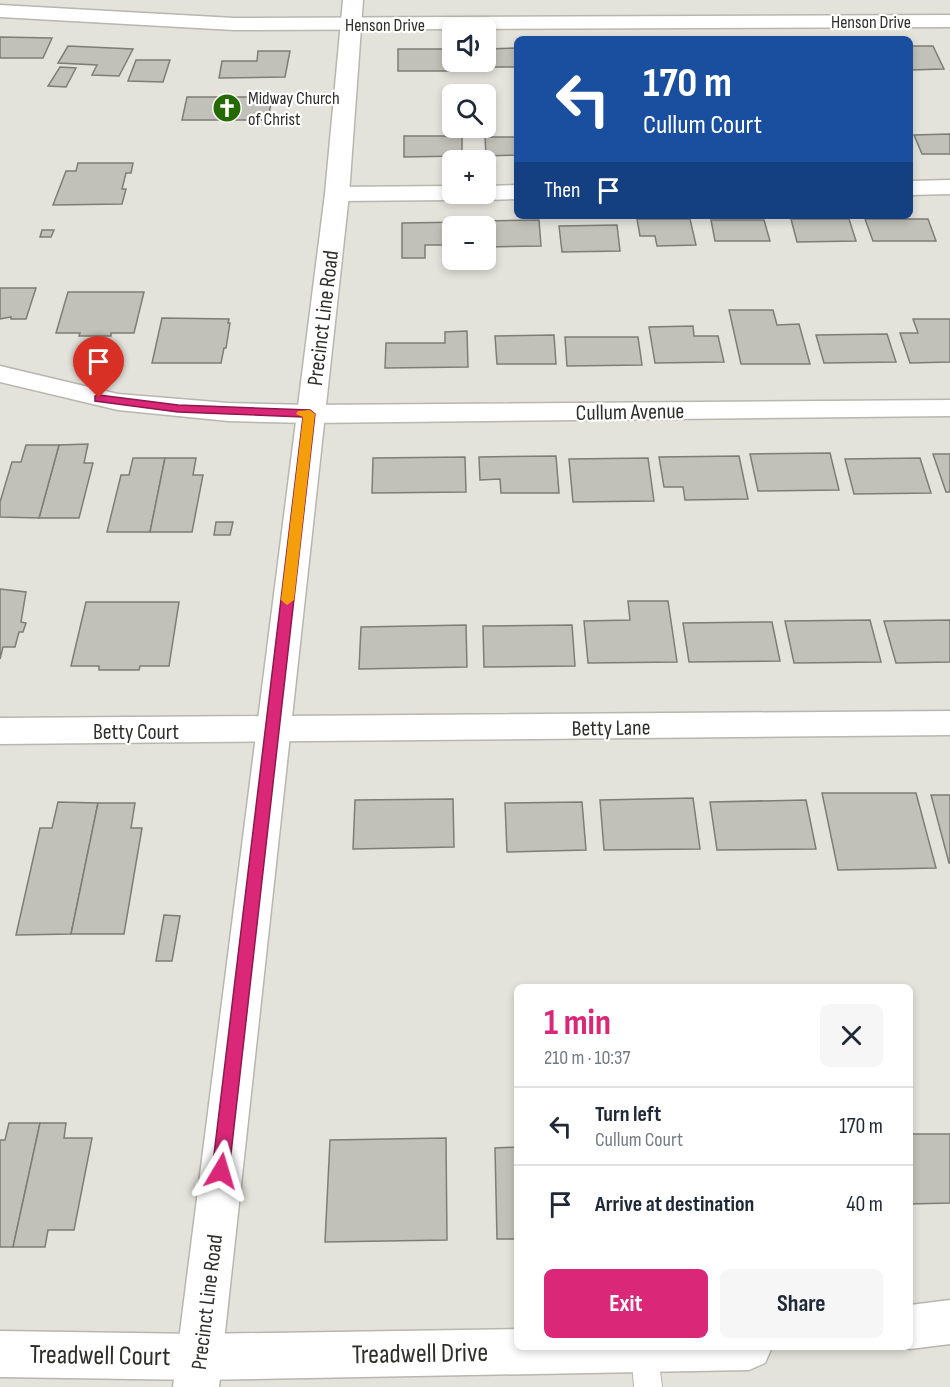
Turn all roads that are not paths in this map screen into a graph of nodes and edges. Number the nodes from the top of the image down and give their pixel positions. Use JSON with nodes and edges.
{"nodes":[{"id":1,"x":0,"y":11,"type":"edge"},
{"id":2,"x":352,"y":12,"type":"edge"},
{"id":3,"x":950,"y":21,"type":"edge"},
{"id":4,"x":950,"y":187,"type":"edge"},
{"id":5,"x":913,"y":188,"type":"edge"},
{"id":6,"x":514,"y":192,"type":"edge"},
{"id":7,"x":442,"y":193,"type":"edge"},
{"id":8,"x":496,"y":193,"type":"edge"},
{"id":9,"x":337,"y":194,"type":"junction"},
{"id":10,"x":0,"y":374,"type":"edge"},
{"id":11,"x":950,"y":408,"type":"edge"},
{"id":12,"x":310,"y":414,"type":"junction"},
{"id":13,"x":950,"y":723,"type":"edge"},
{"id":14,"x":0,"y":730,"type":"edge"},
{"id":15,"x":272,"y":730,"type":"junction"},
{"id":16,"x":950,"y":1322,"type":"edge"},
{"id":17,"x":913,"y":1327,"type":"edge"},
{"id":18,"x":734,"y":1350,"type":"edge"},
{"id":19,"x":0,"y":1354,"type":"edge"},
{"id":20,"x":646,"y":1368,"type":"edge"},
{"id":21,"x":197,"y":1372,"type":"edge"}],
"edges":[{"from":1,"to":2,"type":"street","name":"Henson Drive"},
{"from":2,"to":3,"type":"street","name":"Henson Drive"},
{"from":2,"to":9,"type":"street","name":"Precinct Line Road"},
{"from":4,"to":5,"type":"street"},
{"from":6,"to":8,"type":"street"},
{"from":7,"to":9,"type":"street"},
{"from":9,"to":12,"type":"street","name":"Precinct Line Road"},
{"from":10,"to":12,"type":"street","name":"Cullum Avenue"},
{"from":11,"to":12,"type":"street","name":"Cullum Avenue"},
{"from":12,"to":15,"type":"street","name":"Precinct Line Road"},
{"from":13,"to":15,"type":"street","name":"Betty Lane"},
{"from":14,"to":15,"type":"street","name":"Betty Court"},
{"from":15,"to":21,"type":"street","name":"Precinct Line Road"},
{"from":16,"to":17,"type":"street"},
{"from":18,"to":20,"type":"street","name":"Treadwell Drive"},
{"from":19,"to":21,"type":"street","name":"Treadwell Court"},
{"from":20,"to":21,"type":"street","name":"Treadwell Drive"}]}
